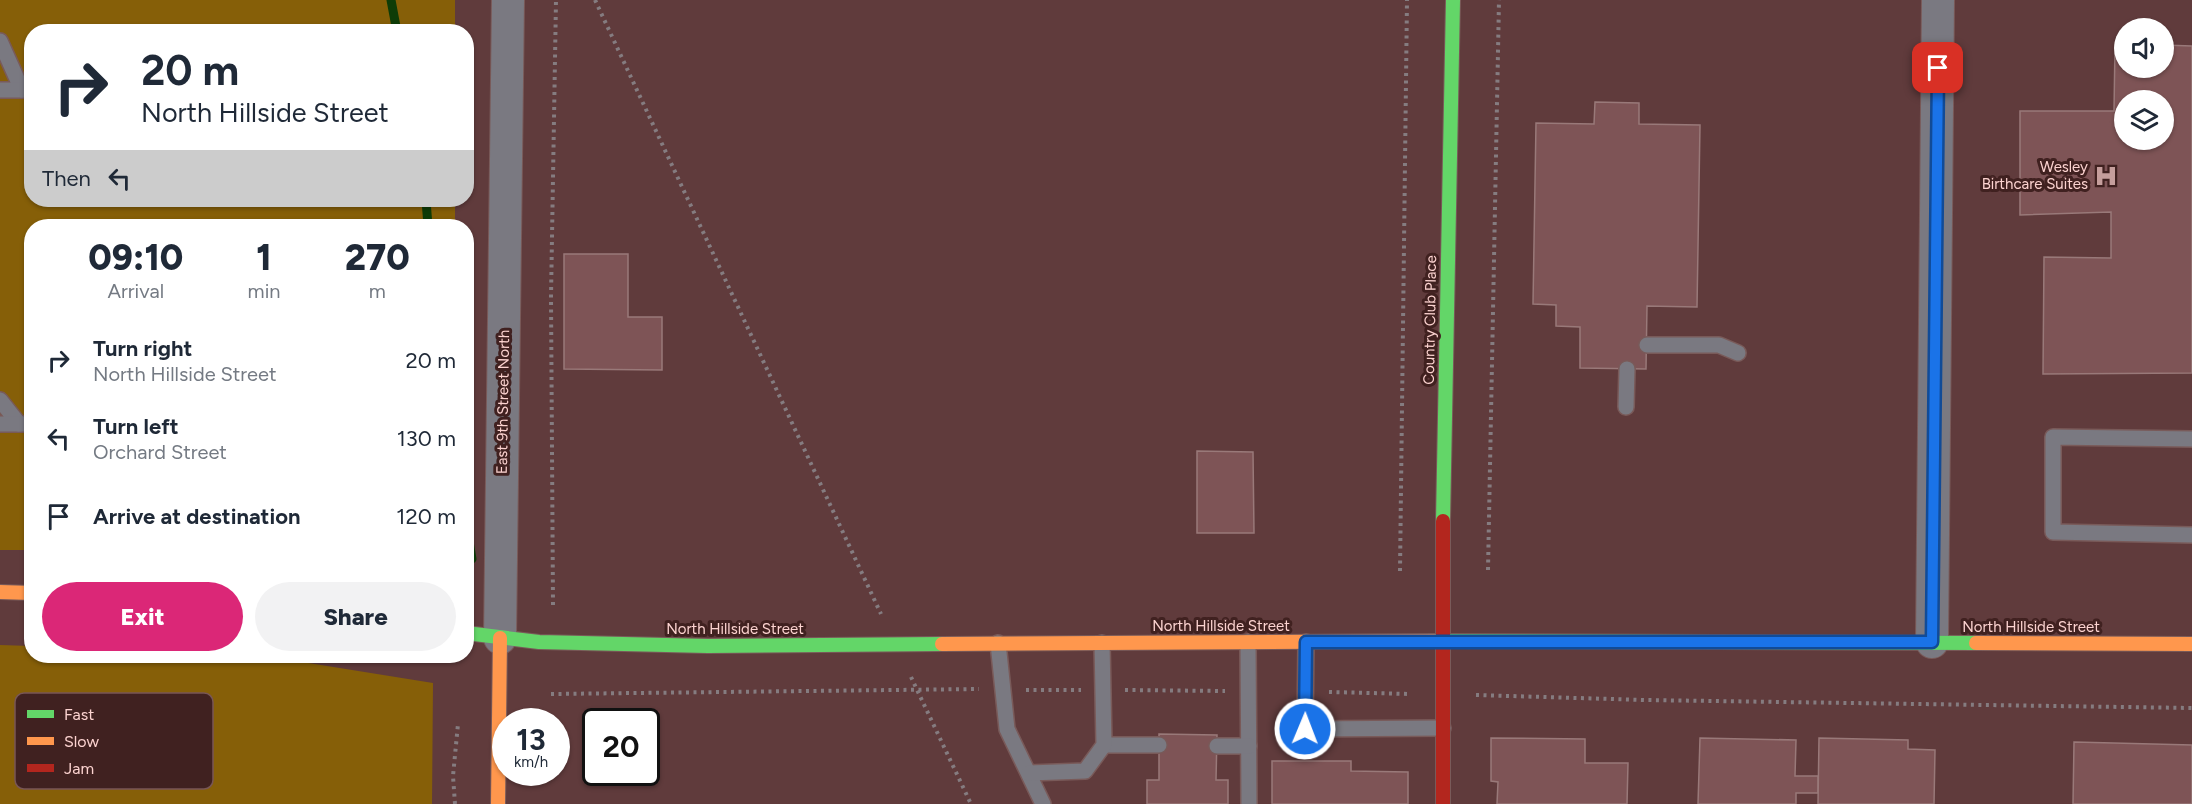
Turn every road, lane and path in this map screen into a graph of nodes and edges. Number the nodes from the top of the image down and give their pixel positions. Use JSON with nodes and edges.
{"nodes":[{"id":1,"x":508,"y":0,"type":"edge"},
{"id":2,"x":556,"y":0,"type":"edge"},
{"id":3,"x":595,"y":0,"type":"edge"},
{"id":4,"x":1407,"y":0,"type":"edge"},
{"id":5,"x":1453,"y":0,"type":"edge"},
{"id":6,"x":1499,"y":0,"type":"edge"},
{"id":7,"x":1938,"y":0,"type":"edge"},
{"id":8,"x":0,"y":40,"type":"edge"},
{"id":9,"x":24,"y":84,"type":"edge"},
{"id":10,"x":0,"y":90,"type":"edge"},
{"id":11,"x":24,"y":90,"type":"edge"},
{"id":12,"x":1647,"y":345,"type":"dead end"},
{"id":13,"x":1737,"y":353,"type":"dead end"},
{"id":14,"x":1627,"y":369,"type":"dead end"},
{"id":15,"x":0,"y":400,"type":"edge"},
{"id":16,"x":1626,"y":407,"type":"dead end"},
{"id":17,"x":24,"y":423,"type":"edge"},
{"id":18,"x":0,"y":424,"type":"edge"},
{"id":19,"x":24,"y":424,"type":"edge"},
{"id":20,"x":2192,"y":439,"type":"edge"},
{"id":21,"x":2192,"y":535,"type":"edge"},
{"id":22,"x":1488,"y":570,"type":"dead end"},
{"id":23,"x":1400,"y":571,"type":"dead end"},
{"id":24,"x":0,"y":592,"type":"edge"},
{"id":25,"x":24,"y":593,"type":"edge"},
{"id":26,"x":553,"y":605,"type":"dead end"},
{"id":27,"x":474,"y":634,"type":"edge"},
{"id":28,"x":500,"y":638,"type":"junction"},
{"id":29,"x":1443,"y":641,"type":"junction"},
{"id":30,"x":1248,"y":642,"type":"junction"},
{"id":31,"x":1306,"y":642,"type":"junction"},
{"id":32,"x":1932,"y":642,"type":"junction"},
{"id":33,"x":998,"y":643,"type":"junction"},
{"id":34,"x":1102,"y":643,"type":"junction"},
{"id":35,"x":895,"y":644,"type":"junction"},
{"id":36,"x":2192,"y":644,"type":"edge"},
{"id":37,"x":916,"y":689,"type":"junction"},
{"id":38,"x":1003,"y":689,"type":"junction"},
{"id":39,"x":1103,"y":690,"type":"junction"},
{"id":40,"x":1249,"y":692,"type":"junction"},
{"id":41,"x":1306,"y":692,"type":"junction"},
{"id":42,"x":551,"y":694,"type":"dead end"},
{"id":43,"x":1443,"y":695,"type":"junction"},
{"id":44,"x":2192,"y":708,"type":"edge"},
{"id":45,"x":458,"y":724,"type":"dead end"},
{"id":46,"x":1443,"y":728,"type":"junction"},
{"id":47,"x":1104,"y":745,"type":"junction"},
{"id":48,"x":1159,"y":745,"type":"dead end"},
{"id":49,"x":1216,"y":746,"type":"dead end"},
{"id":50,"x":1249,"y":746,"type":"junction"},
{"id":51,"x":1029,"y":773,"type":"junction"},
{"id":52,"x":455,"y":804,"type":"edge"},
{"id":53,"x":498,"y":804,"type":"edge"},
{"id":54,"x":971,"y":804,"type":"edge"},
{"id":55,"x":1043,"y":804,"type":"edge"},
{"id":56,"x":1249,"y":804,"type":"edge"},
{"id":57,"x":1443,"y":804,"type":"edge"}],
"edges":[{"from":1,"to":28,"type":"street","name":"East 9th Street North"},
{"from":2,"to":26,"type":"path"},
{"from":3,"to":35,"type":"path"},
{"from":4,"to":23,"type":"path"},
{"from":5,"to":29,"type":"main road","name":"Country Club Place"},
{"from":6,"to":22,"type":"path"},
{"from":7,"to":32,"type":"street"},
{"from":8,"to":9,"type":"lane"},
{"from":10,"to":11,"type":"lane"},
{"from":12,"to":13,"type":"lane"},
{"from":14,"to":16,"type":"lane"},
{"from":15,"to":17,"type":"lane"},
{"from":18,"to":19,"type":"lane"},
{"from":20,"to":21,"type":"lane"},
{"from":24,"to":25,"type":"main road"},
{"from":27,"to":28,"type":"main road","name":"North Hillside Street"},
{"from":28,"to":35,"type":"main road","name":"North Hillside Street"},
{"from":28,"to":53,"type":"main road","name":"East 9th Street North"},
{"from":29,"to":31,"type":"main road","name":"North Hillside Street"},
{"from":29,"to":32,"type":"main road","name":"North Hillside Street"},
{"from":29,"to":43,"type":"main road","name":"Country Club Place"},
{"from":30,"to":31,"type":"main road","name":"North Hillside Street"},
{"from":30,"to":34,"type":"main road","name":"North Hillside Street"},
{"from":30,"to":40,"type":"lane"},
{"from":31,"to":41,"type":"lane"},
{"from":32,"to":36,"type":"main road","name":"North Hillside Street"},
{"from":33,"to":34,"type":"main road","name":"North Hillside Street"},
{"from":33,"to":35,"type":"main road","name":"North Hillside Street"},
{"from":33,"to":38,"type":"lane"},
{"from":34,"to":39,"type":"lane"},
{"from":35,"to":37,"type":"path"},
{"from":37,"to":38,"type":"path"},
{"from":37,"to":42,"type":"path"},
{"from":37,"to":54,"type":"path"},
{"from":38,"to":39,"type":"path"},
{"from":38,"to":51,"type":"lane"},
{"from":39,"to":40,"type":"path"},
{"from":39,"to":47,"type":"lane"},
{"from":40,"to":50,"type":"lane"},
{"from":41,"to":43,"type":"path"},
{"from":41,"to":46,"type":"lane"},
{"from":43,"to":44,"type":"path"},
{"from":43,"to":46,"type":"main road","name":"Country Club Place"},
{"from":45,"to":52,"type":"path"},
{"from":46,"to":57,"type":"main road","name":"Country Club Place"},
{"from":47,"to":48,"type":"lane"},
{"from":47,"to":51,"type":"lane"},
{"from":49,"to":50,"type":"lane"},
{"from":50,"to":56,"type":"lane"},
{"from":51,"to":55,"type":"lane"}]}
